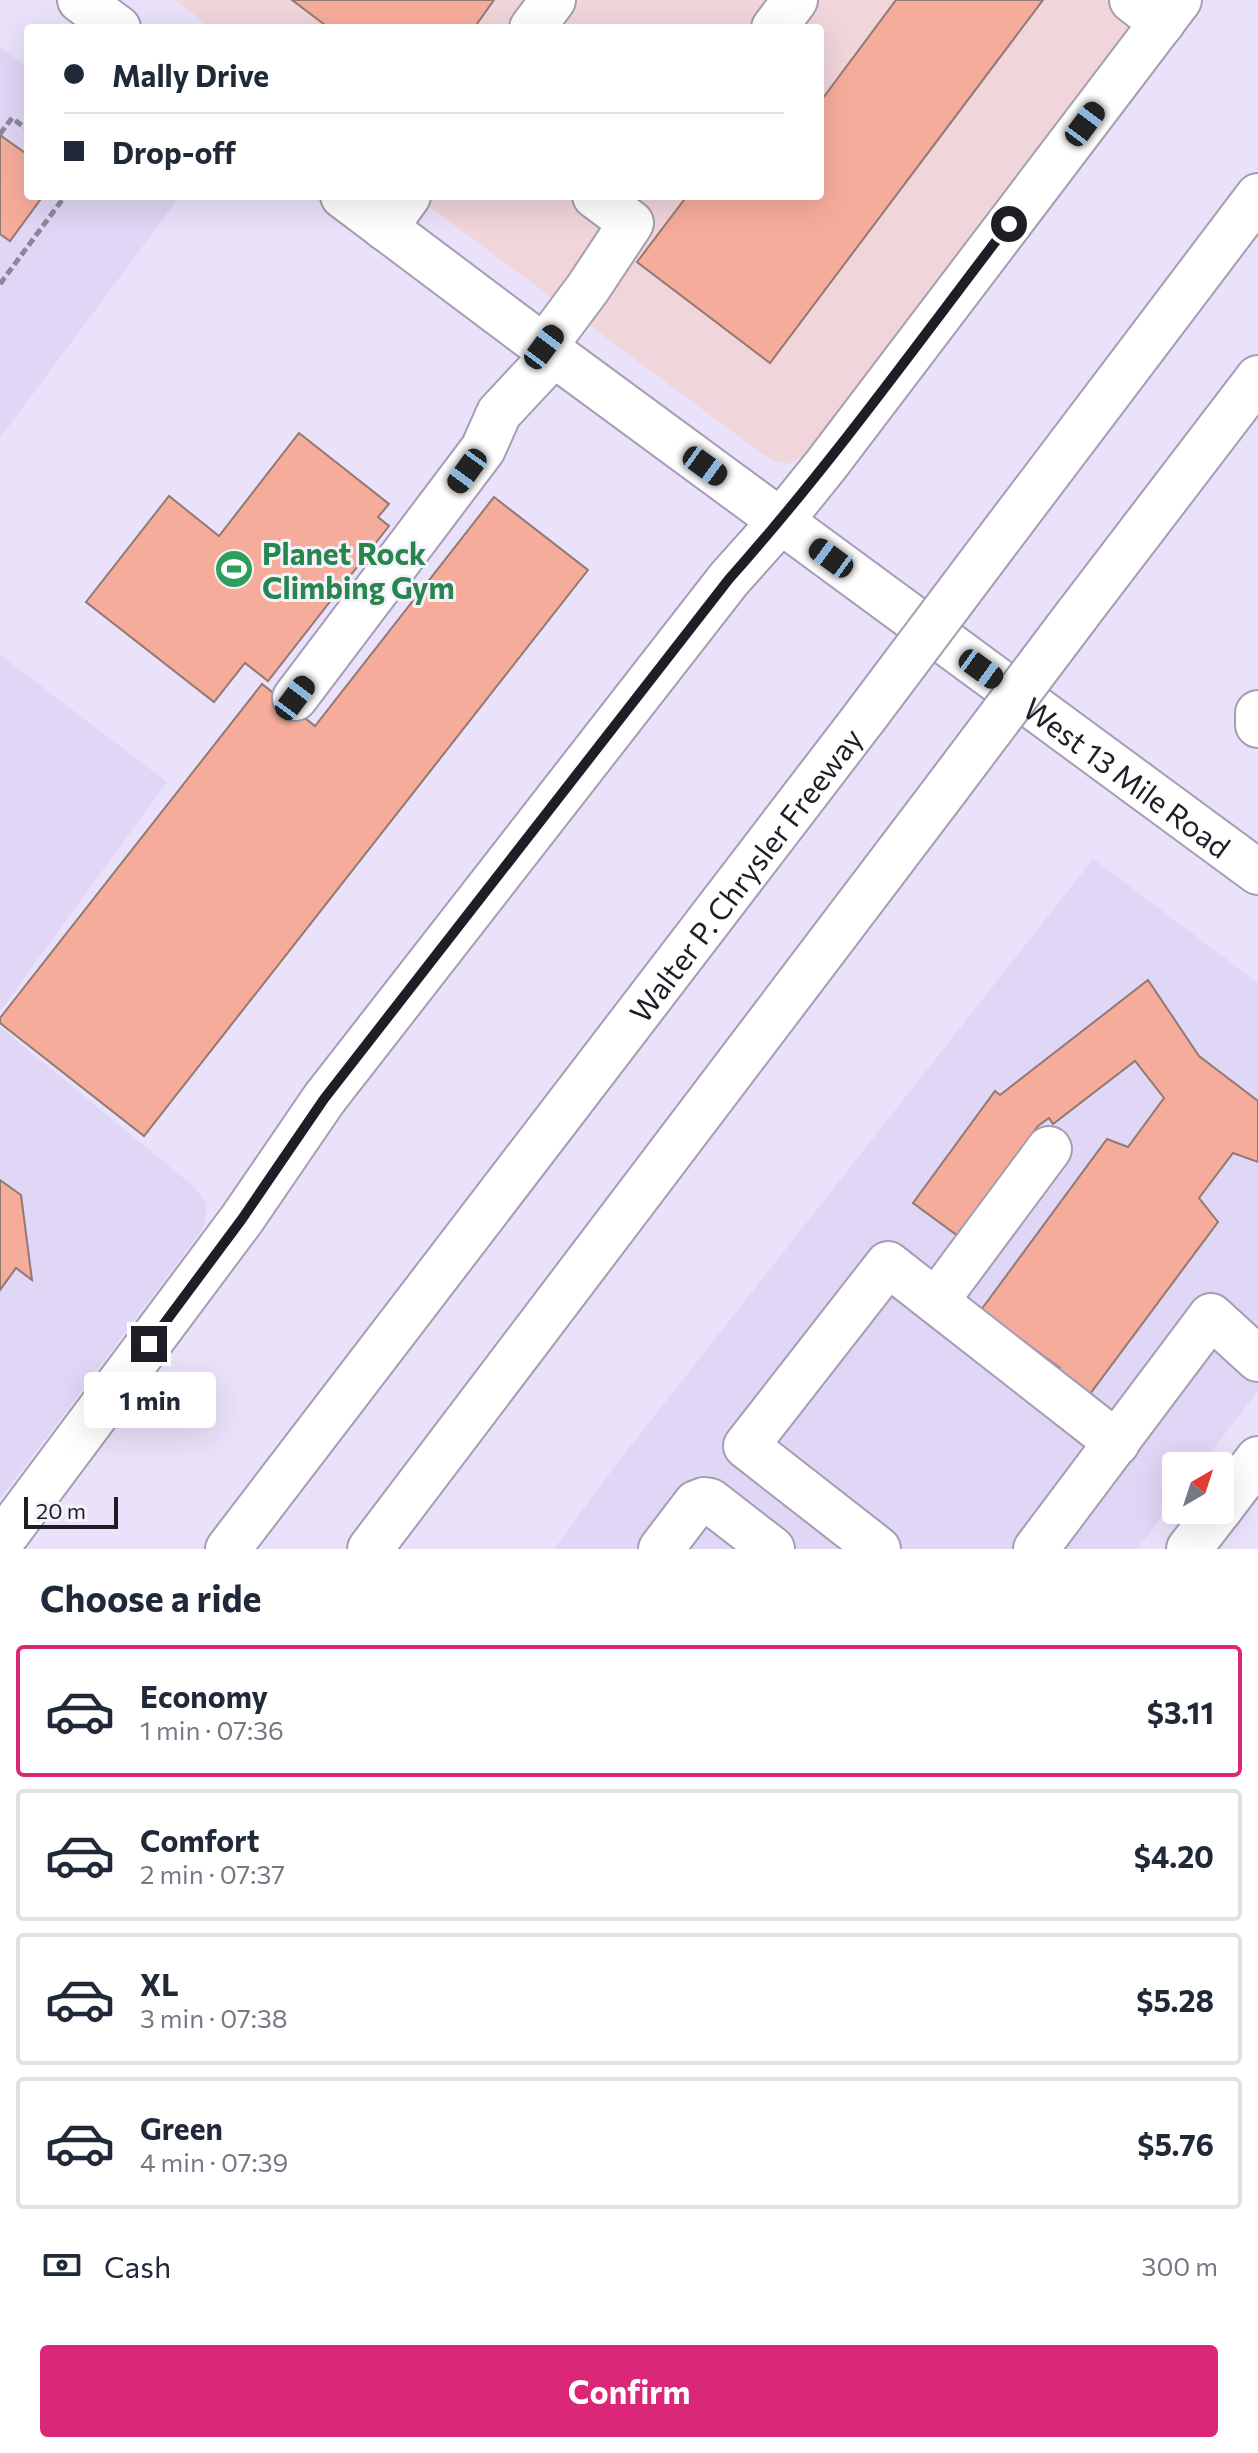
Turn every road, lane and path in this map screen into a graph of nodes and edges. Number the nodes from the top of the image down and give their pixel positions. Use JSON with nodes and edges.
{"nodes":[{"id":1,"x":553,"y":0,"type":"edge"},
{"id":2,"x":795,"y":0,"type":"edge"},
{"id":3,"x":1158,"y":8,"type":"edge"},
{"id":4,"x":535,"y":24,"type":"edge"},
{"id":5,"x":777,"y":24,"type":"edge"},
{"id":6,"x":24,"y":127,"type":"edge"},
{"id":7,"x":0,"y":134,"type":"edge"},
{"id":8,"x":1258,"y":196,"type":"edge"},
{"id":9,"x":62,"y":200,"type":"edge"},
{"id":10,"x":356,"y":200,"type":"edge"},
{"id":11,"x":608,"y":200,"type":"edge"},
{"id":12,"x":641,"y":210,"type":"edge"},
{"id":13,"x":396,"y":212,"type":"edge"},
{"id":14,"x":0,"y":284,"type":"edge"},
{"id":15,"x":549,"y":350,"type":"junction"},
{"id":16,"x":1258,"y":378,"type":"edge"},
{"id":17,"x":780,"y":522,"type":"junction"},
{"id":18,"x":295,"y":698,"type":"dead end"},
{"id":19,"x":1258,"y":713,"type":"edge"},
{"id":20,"x":1258,"y":725,"type":"edge"},
{"id":21,"x":1258,"y":872,"type":"edge"},
{"id":22,"x":1049,"y":1149,"type":"dead end"},
{"id":23,"x":936,"y":1301,"type":"junction"},
{"id":24,"x":1258,"y":1359,"type":"edge"},
{"id":25,"x":1117,"y":1443,"type":"junction"},
{"id":26,"x":1258,"y":1459,"type":"edge"},
{"id":27,"x":1234,"y":1490,"type":"edge"},
{"id":28,"x":1208,"y":1524,"type":"edge"},
{"id":29,"x":0,"y":1543,"type":"edge"},
{"id":30,"x":228,"y":1549,"type":"edge"},
{"id":31,"x":370,"y":1549,"type":"edge"},
{"id":32,"x":661,"y":1549,"type":"edge"},
{"id":33,"x":772,"y":1549,"type":"edge"},
{"id":34,"x":878,"y":1549,"type":"edge"},
{"id":35,"x":1036,"y":1549,"type":"edge"},
{"id":36,"x":1189,"y":1549,"type":"edge"}],
"edges":[{"from":1,"to":4,"type":"main road"},
{"from":2,"to":5,"type":"main road"},
{"from":3,"to":17,"type":"main road"},
{"from":6,"to":7,"type":"path"},
{"from":8,"to":30,"type":"main road","name":"Walter P. Chrysler Freeway","bridge":true},
{"from":9,"to":14,"type":"path"},
{"from":10,"to":13,"type":"main road","name":"West 13 Mile Road"},
{"from":11,"to":12,"type":"main road"},
{"from":12,"to":15,"type":"main road"},
{"from":13,"to":15,"type":"main road","name":"West 13 Mile Road"},
{"from":15,"to":17,"type":"main road","name":"West 13 Mile Road"},
{"from":15,"to":18,"type":"main road"},
{"from":16,"to":31,"type":"main road","bridge":true},
{"from":17,"to":21,"type":"main road","name":"West 13 Mile Road"},
{"from":17,"to":29,"type":"main road"},
{"from":19,"to":20,"type":"main road"},
{"from":22,"to":23,"type":"main road"},
{"from":23,"to":25,"type":"main road"},
{"from":23,"to":34,"type":"main road"},
{"from":24,"to":25,"type":"main road"},
{"from":25,"to":35,"type":"main road"},
{"from":26,"to":27,"type":"main road"},
{"from":28,"to":36,"type":"main road"},
{"from":32,"to":33,"type":"main road"}]}
